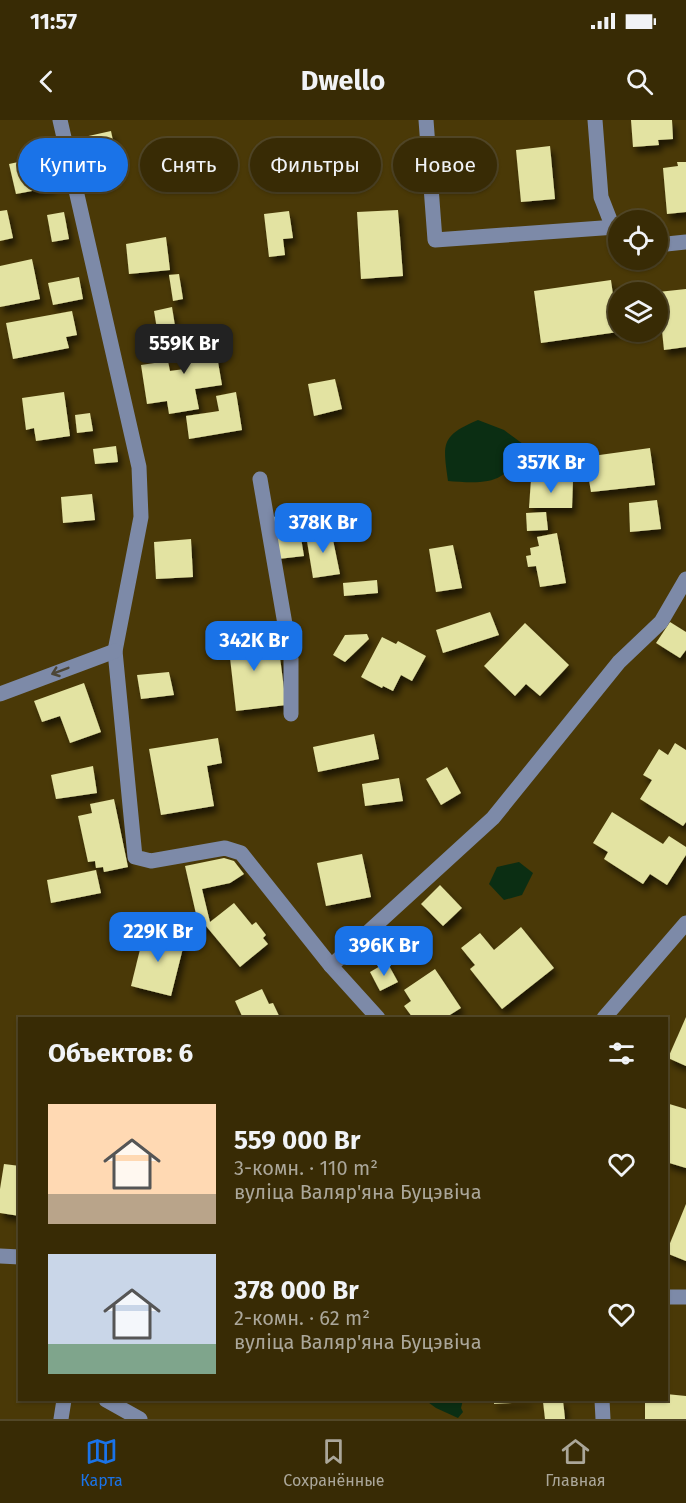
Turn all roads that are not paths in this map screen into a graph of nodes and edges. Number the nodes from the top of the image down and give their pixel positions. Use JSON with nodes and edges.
{"nodes":[{"id":1,"x":60,"y":120,"type":"edge"},
{"id":2,"x":426,"y":120,"type":"edge"},
{"id":3,"x":595,"y":120,"type":"edge"},
{"id":4,"x":608,"y":215,"type":"edge"},
{"id":5,"x":608,"y":230,"type":"edge"},
{"id":6,"x":686,"y":242,"type":"edge"},
{"id":7,"x":668,"y":244,"type":"edge"},
{"id":8,"x":260,"y":479,"type":"dead end"},
{"id":9,"x":686,"y":579,"type":"edge"},
{"id":10,"x":115,"y":651,"type":"junction"},
{"id":11,"x":0,"y":694,"type":"edge"},
{"id":12,"x":291,"y":714,"type":"dead end"},
{"id":13,"x":686,"y":923,"type":"edge"},
{"id":14,"x":331,"y":966,"type":"junction"},
{"id":15,"x":377,"y":1017,"type":"edge"},
{"id":16,"x":605,"y":1017,"type":"edge"},
{"id":17,"x":0,"y":1256,"type":"edge"},
{"id":18,"x":18,"y":1257,"type":"edge"},
{"id":19,"x":668,"y":1297,"type":"edge"},
{"id":20,"x":686,"y":1297,"type":"edge"},
{"id":21,"x":64,"y":1401,"type":"edge"},
{"id":22,"x":108,"y":1401,"type":"edge"},
{"id":23,"x":602,"y":1401,"type":"edge"},
{"id":24,"x":61,"y":1419,"type":"edge"},
{"id":25,"x":140,"y":1419,"type":"edge"},
{"id":26,"x":603,"y":1419,"type":"edge"}],
"edges":[{"from":1,"to":10,"type":"street"},
{"from":2,"to":5,"type":"street"},
{"from":3,"to":4,"type":"street"},
{"from":6,"to":7,"type":"street"},
{"from":8,"to":12,"type":"street"},
{"from":9,"to":14,"type":"street"},
{"from":10,"to":11,"type":"street","one_way":true},
{"from":10,"to":14,"type":"street"},
{"from":13,"to":16,"type":"street"},
{"from":14,"to":15,"type":"street"},
{"from":17,"to":18,"type":"street"},
{"from":19,"to":20,"type":"street"},
{"from":21,"to":24,"type":"street"},
{"from":22,"to":25,"type":"street"},
{"from":23,"to":26,"type":"street"}]}
